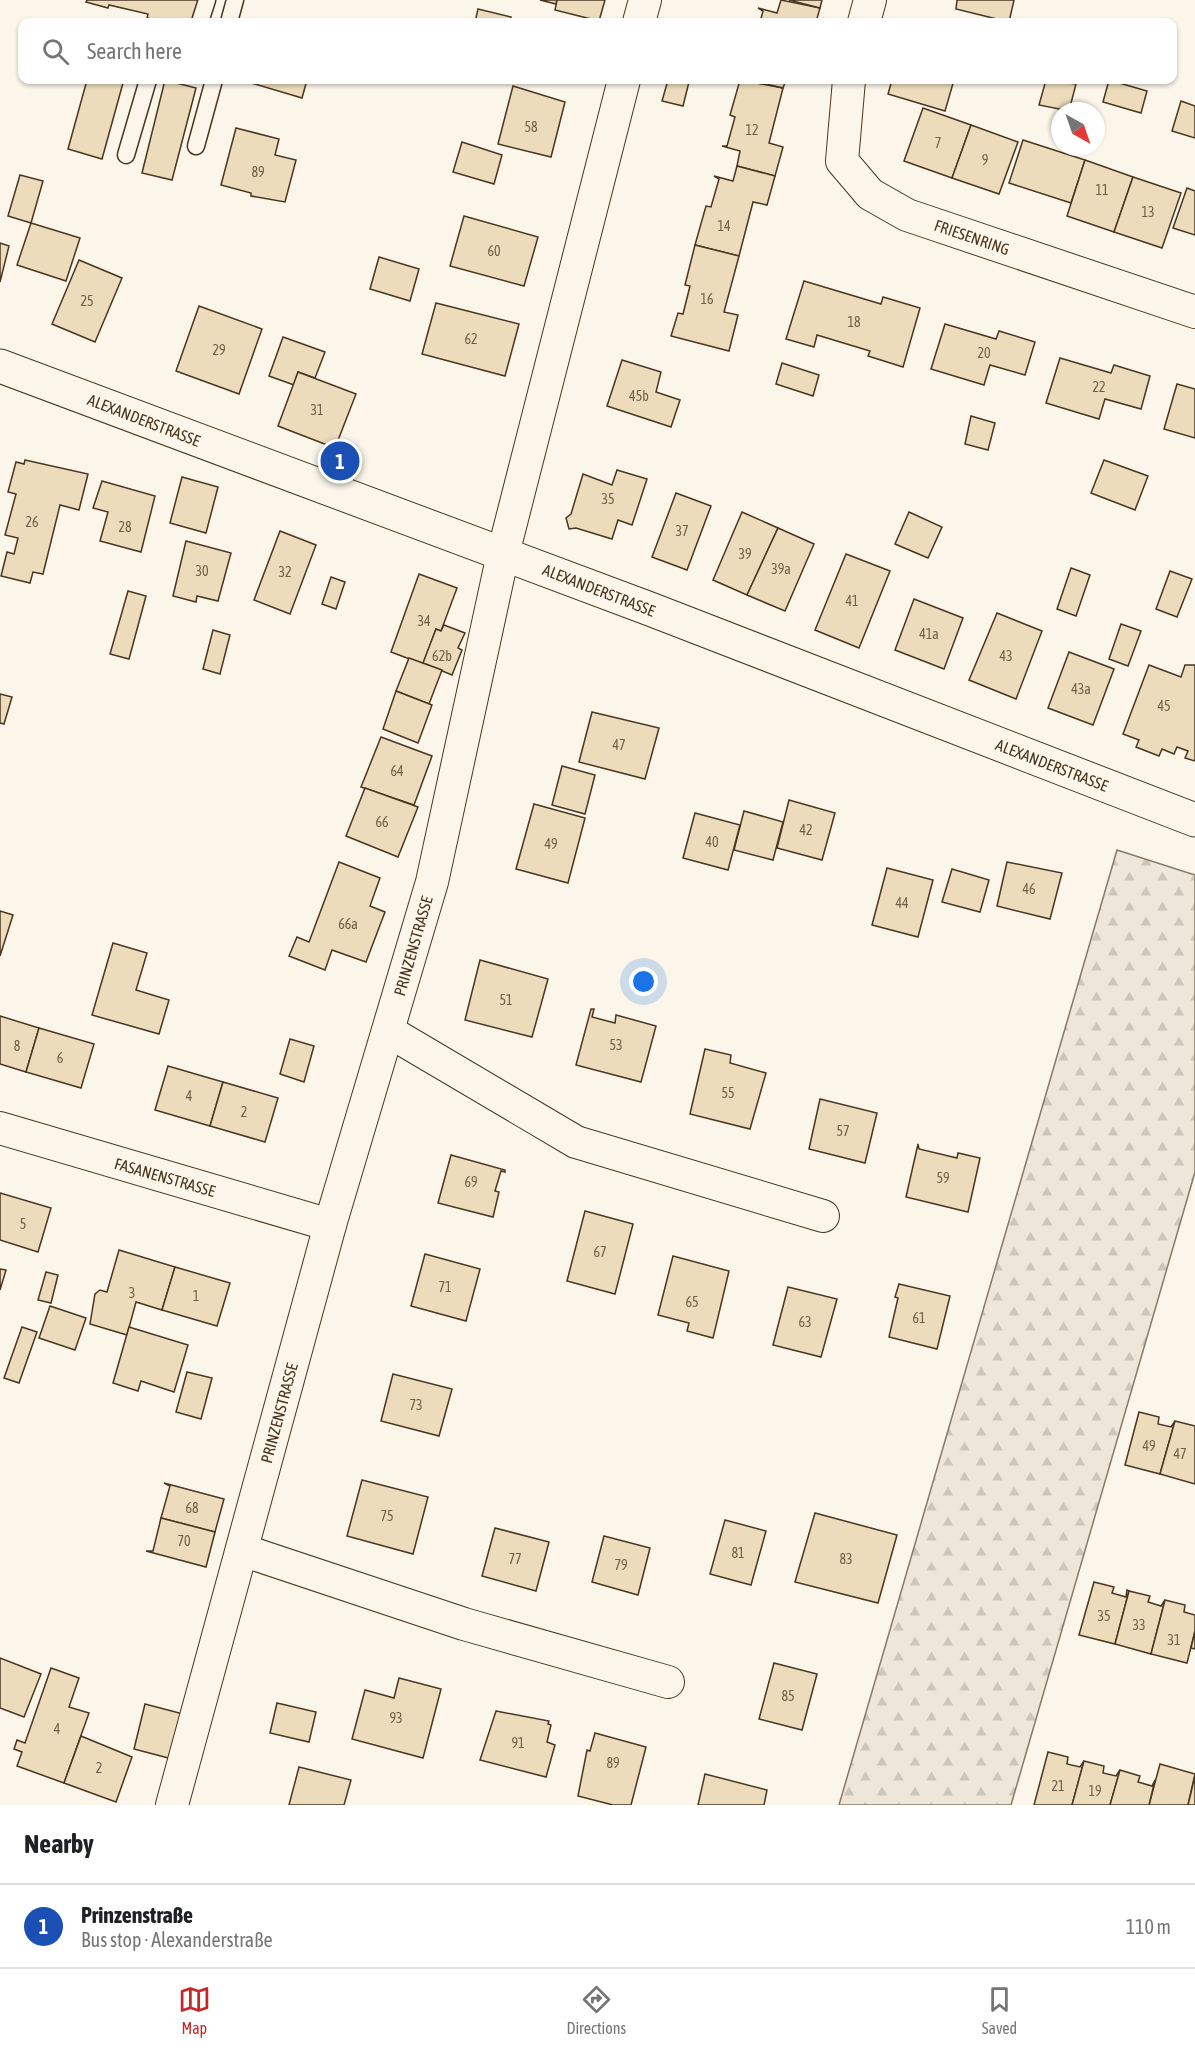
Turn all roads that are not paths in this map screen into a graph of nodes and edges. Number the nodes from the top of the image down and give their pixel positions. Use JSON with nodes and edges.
{"nodes":[{"id":1,"x":207,"y":0,"type":"edge"},
{"id":2,"x":235,"y":0,"type":"edge"},
{"id":3,"x":645,"y":0,"type":"edge"},
{"id":4,"x":870,"y":0,"type":"edge"},
{"id":5,"x":201,"y":18,"type":"edge"},
{"id":6,"x":230,"y":18,"type":"edge"},
{"id":7,"x":640,"y":18,"type":"edge"},
{"id":8,"x":865,"y":18,"type":"edge"},
{"id":9,"x":147,"y":84,"type":"edge"},
{"id":10,"x":213,"y":84,"type":"edge"},
{"id":11,"x":623,"y":84,"type":"edge"},
{"id":12,"x":849,"y":84,"type":"edge"},
{"id":13,"x":196,"y":146,"type":"dead end"},
{"id":14,"x":126,"y":155,"type":"dead end"},
{"id":15,"x":1195,"y":312,"type":"edge"},
{"id":16,"x":0,"y":366,"type":"edge"},
{"id":17,"x":503,"y":554,"type":"junction"},
{"id":18,"x":1195,"y":820,"type":"edge"},
{"id":19,"x":388,"y":1031,"type":"junction"},
{"id":20,"x":0,"y":1128,"type":"edge"},
{"id":21,"x":823,"y":1216,"type":"dead end"},
{"id":22,"x":330,"y":1225,"type":"junction"},
{"id":23,"x":242,"y":1550,"type":"junction"},
{"id":24,"x":668,"y":1682,"type":"dead end"},
{"id":25,"x":172,"y":1805,"type":"edge"}],
"edges":[{"from":1,"to":5,"type":"lane"},
{"from":2,"to":6,"type":"lane"},
{"from":3,"to":7,"type":"street"},
{"from":4,"to":8,"type":"street"},
{"from":9,"to":14,"type":"lane"},
{"from":10,"to":13,"type":"lane"},
{"from":11,"to":17,"type":"street","name":"PRINZENSTRASSE"},
{"from":12,"to":15,"type":"street","name":"FRIESENRING"},
{"from":16,"to":17,"type":"street","name":"ALEXANDERSTRASSE"},
{"from":17,"to":18,"type":"street","name":"ALEXANDERSTRASSE"},
{"from":17,"to":19,"type":"street","name":"PRINZENSTRASSE"},
{"from":19,"to":21,"type":"street"},
{"from":19,"to":22,"type":"street","name":"PRINZENSTRASSE"},
{"from":20,"to":22,"type":"street","name":"FASANENSTRASSE"},
{"from":22,"to":23,"type":"street","name":"PRINZENSTRASSE"},
{"from":23,"to":24,"type":"street"},
{"from":23,"to":25,"type":"street","name":"PRINZENSTRASSE"}]}
